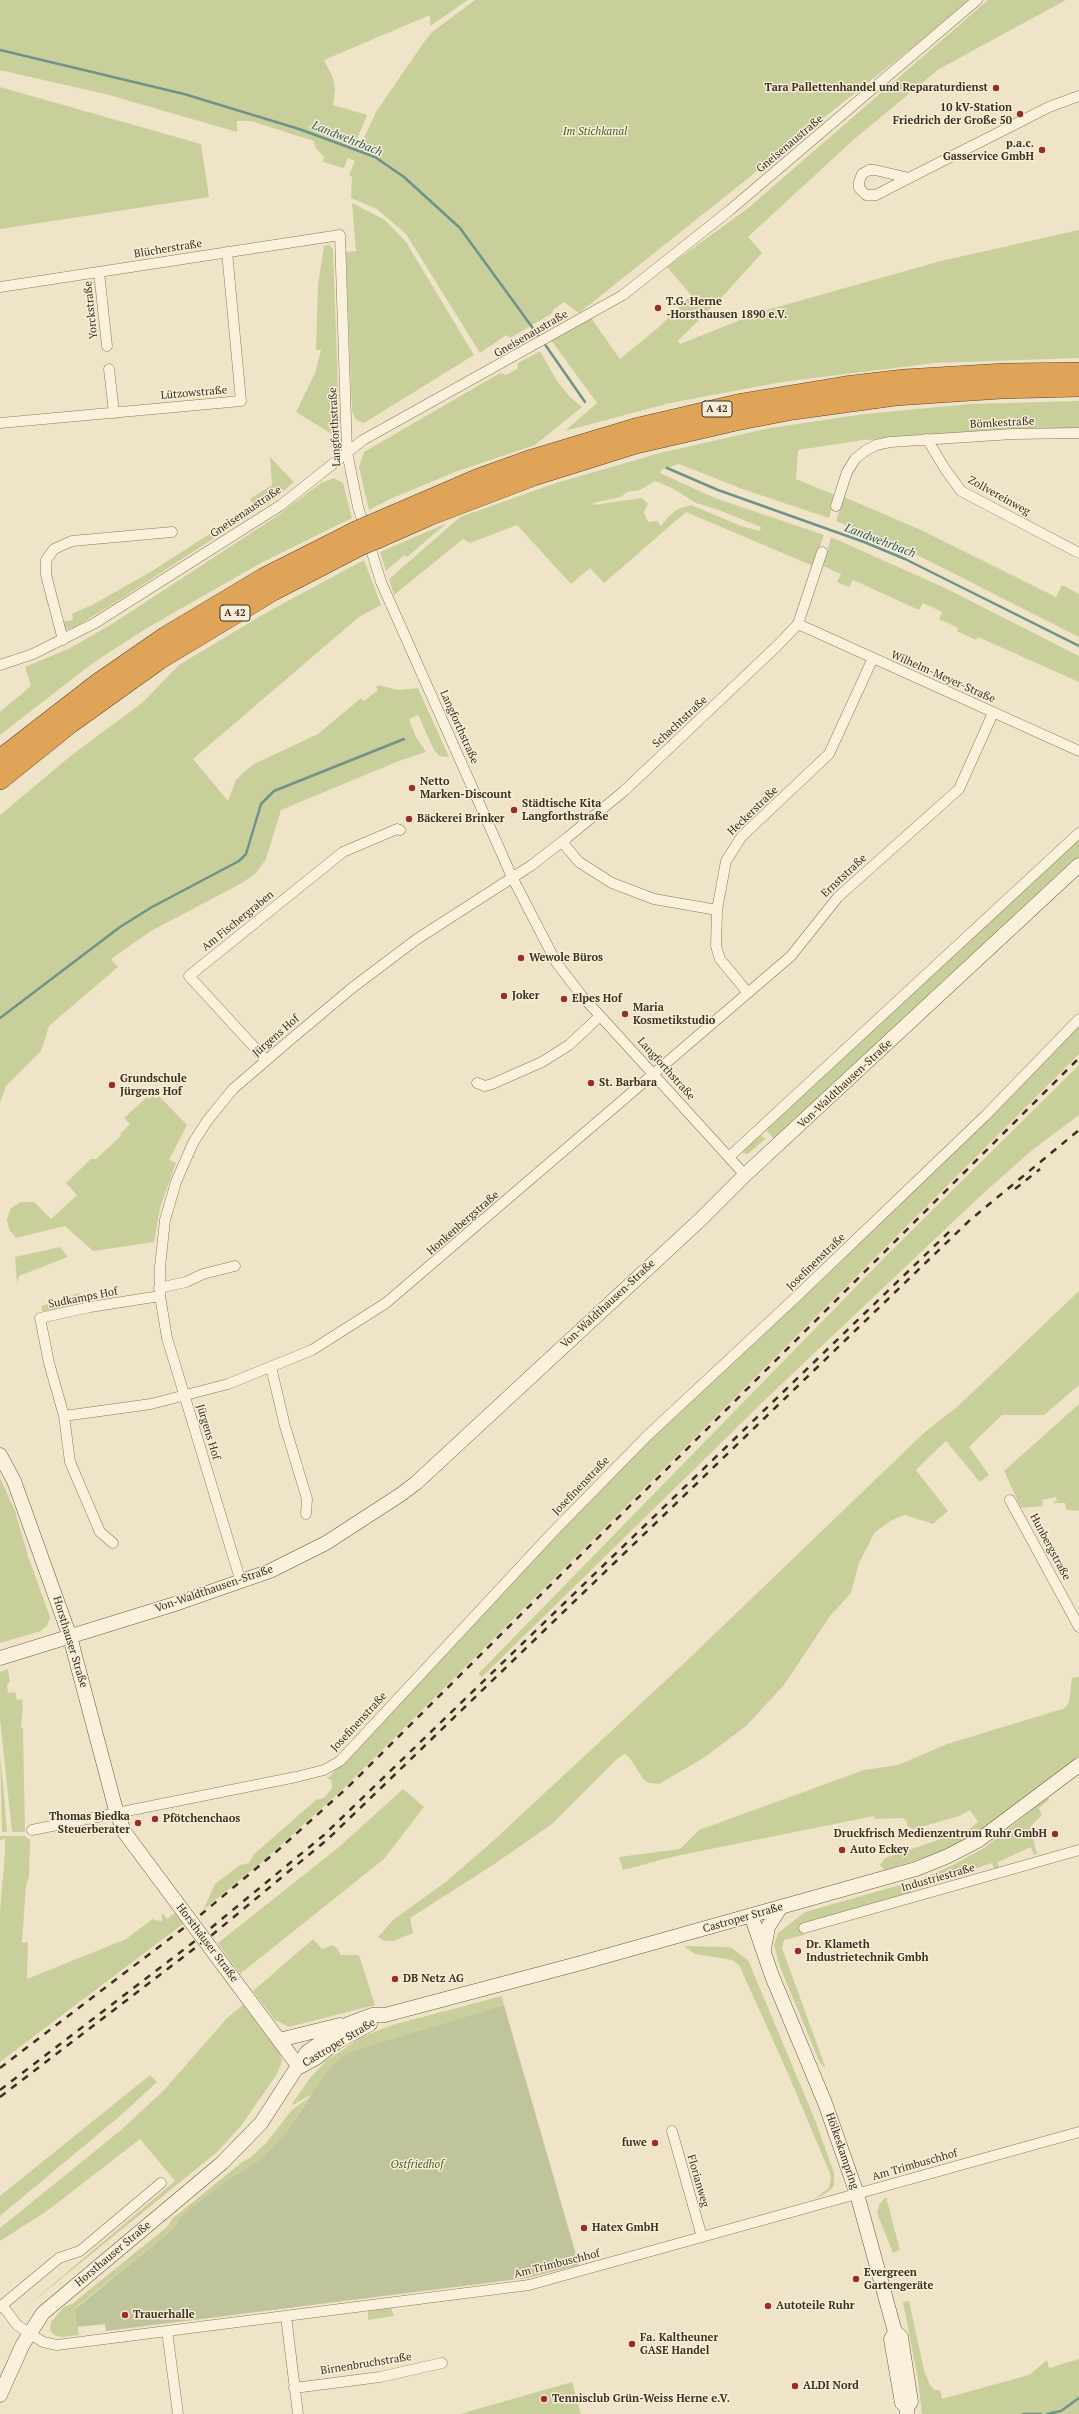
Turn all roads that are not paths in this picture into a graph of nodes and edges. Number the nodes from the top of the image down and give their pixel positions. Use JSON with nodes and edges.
{"nodes":[{"id":1,"x":977,"y":0,"type":"edge"},
{"id":2,"x":1079,"y":96,"type":"edge"},
{"id":3,"x":909,"y":178,"type":"dead end"},
{"id":4,"x":340,"y":235,"type":"joint"},
{"id":5,"x":227,"y":252,"type":"junction"},
{"id":6,"x":99,"y":272,"type":"junction"},
{"id":7,"x":0,"y":287,"type":"edge"},
{"id":8,"x":107,"y":346,"type":"dead end"},
{"id":9,"x":109,"y":369,"type":"dead end"},
{"id":10,"x":1079,"y":372,"type":"edge"},
{"id":11,"x":1079,"y":387,"type":"edge"},
{"id":12,"x":114,"y":413,"type":"junction"},
{"id":13,"x":0,"y":423,"type":"edge"},
{"id":14,"x":1079,"y":433,"type":"edge"},
{"id":15,"x":927,"y":439,"type":"junction"},
{"id":16,"x":347,"y":452,"type":"junction"},
{"id":17,"x":836,"y":506,"type":"dead end"},
{"id":18,"x":172,"y":532,"type":"dead end"},
{"id":19,"x":366,"y":535,"type":"junction"},
{"id":20,"x":822,"y":552,"type":"dead end"},
{"id":21,"x":1079,"y":552,"type":"edge"},
{"id":22,"x":798,"y":624,"type":"junction"},
{"id":23,"x":63,"y":640,"type":"junction"},
{"id":24,"x":873,"y":658,"type":"junction"},
{"id":25,"x":0,"y":665,"type":"edge"},
{"id":26,"x":994,"y":713,"type":"junction"},
{"id":27,"x":1079,"y":751,"type":"edge"},
{"id":28,"x":0,"y":759,"type":"edge"},
{"id":29,"x":0,"y":780,"type":"edge"},
{"id":30,"x":400,"y":830,"type":"dead end"},
{"id":31,"x":1079,"y":833,"type":"edge"},
{"id":32,"x":562,"y":842,"type":"junction"},
{"id":33,"x":1079,"y":866,"type":"edge"},
{"id":34,"x":512,"y":877,"type":"junction"},
{"id":35,"x":717,"y":910,"type":"junction"},
{"id":36,"x":748,"y":993,"type":"junction"},
{"id":37,"x":600,"y":1016,"type":"junction"},
{"id":38,"x":1079,"y":1019,"type":"edge"},
{"id":39,"x":266,"y":1060,"type":"junction"},
{"id":40,"x":654,"y":1074,"type":"junction"},
{"id":41,"x":476,"y":1083,"type":"dead end"},
{"id":42,"x":729,"y":1157,"type":"junction"},
{"id":43,"x":745,"y":1175,"type":"junction"},
{"id":44,"x":235,"y":1266,"type":"dead end"},
{"id":45,"x":159,"y":1292,"type":"junction"},
{"id":46,"x":272,"y":1367,"type":"junction"},
{"id":47,"x":185,"y":1397,"type":"junction"},
{"id":48,"x":64,"y":1416,"type":"junction"},
{"id":49,"x":0,"y":1455,"type":"edge"},
{"id":50,"x":1010,"y":1500,"type":"dead end"},
{"id":51,"x":306,"y":1514,"type":"dead end"},
{"id":52,"x":113,"y":1544,"type":"dead end"},
{"id":53,"x":241,"y":1582,"type":"junction"},
{"id":54,"x":1079,"y":1627,"type":"edge"},
{"id":55,"x":70,"y":1637,"type":"junction"},
{"id":56,"x":0,"y":1658,"type":"edge"},
{"id":57,"x":1079,"y":1765,"type":"edge"},
{"id":58,"x":117,"y":1814,"type":"junction"},
{"id":59,"x":32,"y":1830,"type":"dead end"},
{"id":60,"x":1079,"y":1850,"type":"edge"},
{"id":61,"x":780,"y":1908,"type":"junction"},
{"id":62,"x":746,"y":1917,"type":"junction"},
{"id":63,"x":804,"y":1928,"type":"dead end"},
{"id":64,"x":763,"y":1950,"type":"junction"},
{"id":65,"x":772,"y":1976,"type":"junction"},
{"id":66,"x":382,"y":2016,"type":"junction"},
{"id":67,"x":348,"y":2024,"type":"junction"},
{"id":68,"x":279,"y":2040,"type":"junction"},
{"id":69,"x":299,"y":2067,"type":"junction"},
{"id":70,"x":672,"y":2131,"type":"dead end"},
{"id":71,"x":1079,"y":2132,"type":"edge"},
{"id":72,"x":161,"y":2183,"type":"dead end"},
{"id":73,"x":857,"y":2194,"type":"junction"},
{"id":74,"x":702,"y":2237,"type":"junction"},
{"id":75,"x":1,"y":2306,"type":"edge"},
{"id":76,"x":286,"y":2316,"type":"junction"},
{"id":77,"x":167,"y":2331,"type":"junction"},
{"id":78,"x":29,"y":2333,"type":"junction"},
{"id":79,"x":442,"y":2363,"type":"dead end"},
{"id":80,"x":294,"y":2388,"type":"junction"},
{"id":81,"x":0,"y":2395,"type":"edge"},
{"id":82,"x":907,"y":2412,"type":"edge"},
{"id":83,"x":178,"y":2414,"type":"edge"},
{"id":84,"x":298,"y":2414,"type":"edge"}],
"edges":[{"from":1,"to":16,"type":"street","name":"Gneisenaustraße"},
{"from":2,"to":3,"type":"street"},
{"from":4,"to":5,"type":"street","name":"Blücherstraße"},
{"from":4,"to":16,"type":"street","name":"Langforthstraße"},
{"from":5,"to":6,"type":"street","name":"Blücherstraße"},
{"from":5,"to":12,"type":"street","name":"Lützowstraße"},
{"from":6,"to":7,"type":"street","name":"Blücherstraße"},
{"from":6,"to":8,"type":"street","name":"Yorckstraße"},
{"from":9,"to":12,"type":"street"},
{"from":10,"to":19,"type":"highway","number":"A 42"},
{"from":11,"to":19,"type":"highway","number":"A 42"},
{"from":12,"to":13,"type":"street","name":"Lützowstraße"},
{"from":14,"to":15,"type":"street","name":"Bömkestraße"},
{"from":15,"to":17,"type":"street"},
{"from":15,"to":21,"type":"street","name":"Zollvereinweg"},
{"from":16,"to":23,"type":"street","name":"Gneisenaustraße"},
{"from":16,"to":34,"type":"street","name":"Langforthstraße"},
{"from":18,"to":23,"type":"street"},
{"from":19,"to":28,"type":"highway","number":"A 42"},
{"from":19,"to":29,"type":"highway","number":"A 42"},
{"from":20,"to":22,"type":"street","name":"Schachtstraße"},
{"from":22,"to":24,"type":"street","name":"Wilhelm-Meyer-Straße"},
{"from":22,"to":32,"type":"street","name":"Schachtstraße"},
{"from":23,"to":25,"type":"street","name":"Gneisenaustraße"},
{"from":24,"to":26,"type":"street","name":"Wilhelm-Meyer-Straße"},
{"from":24,"to":35,"type":"street","name":"Heckerstraße"},
{"from":26,"to":27,"type":"street","name":"Wilhelm-Meyer-Straße"},
{"from":26,"to":36,"type":"street","name":"Ernststraße"},
{"from":30,"to":39,"type":"street","name":"Am Fischergraben"},
{"from":31,"to":42,"type":"street"},
{"from":32,"to":34,"type":"street","name":"Schachtstraße"},
{"from":32,"to":35,"type":"street"},
{"from":33,"to":43,"type":"main road","name":"Von-Waldthausen-Straße"},
{"from":34,"to":37,"type":"street","name":"Langforthstraße"},
{"from":34,"to":39,"type":"street","name":"Jürgens Hof"},
{"from":35,"to":36,"type":"street","name":"Heckerstraße"},
{"from":36,"to":40,"type":"street","name":"Ernststraße"},
{"from":37,"to":40,"type":"street","name":"Langforthstraße"},
{"from":37,"to":41,"type":"street"},
{"from":38,"to":58,"type":"street","name":"Josefinenstraße"},
{"from":39,"to":45,"type":"street","name":"Jürgens Hof"},
{"from":40,"to":42,"type":"street","name":"Langforthstraße"},
{"from":40,"to":46,"type":"street","name":"Honkenbergstraße"},
{"from":42,"to":43,"type":"street","name":"Langforthstraße"},
{"from":43,"to":53,"type":"main road","name":"Von-Waldthausen-Straße"},
{"from":44,"to":45,"type":"street"},
{"from":45,"to":47,"type":"street","name":"Jürgens Hof"},
{"from":45,"to":48,"type":"street","name":"Sudkamps Hof"},
{"from":46,"to":47,"type":"street","name":"Honkenbergstraße"},
{"from":46,"to":51,"type":"street"},
{"from":47,"to":48,"type":"street"},
{"from":47,"to":53,"type":"street","name":"Jürgens Hof"},
{"from":48,"to":52,"type":"street","name":"Sudkamps Hof"},
{"from":49,"to":55,"type":"main road","name":"Horsthauser Straße"},
{"from":50,"to":54,"type":"street","name":"Hunbergstraße"},
{"from":53,"to":55,"type":"main road","name":"Von-Waldthausen-Straße"},
{"from":55,"to":56,"type":"main road","name":"Von-Waldthausen-Straße"},
{"from":55,"to":58,"type":"main road","name":"Horsthauser Straße"},
{"from":57,"to":61,"type":"main road","name":"Castroper Straße"},
{"from":58,"to":59,"type":"street","name":"Josefinenstraße"},
{"from":58,"to":68,"type":"main road","name":"Horsthauser Straße"},
{"from":60,"to":63,"type":"street","name":"Industriestraße"},
{"from":61,"to":62,"type":"main road","name":"Castroper Straße"},
{"from":61,"to":64,"type":"main road"},
{"from":62,"to":64,"type":"main road","name":"Hölkeskampring"},
{"from":62,"to":65,"type":"main road","name":"Hölkeskampring"},
{"from":62,"to":66,"type":"main road","name":"Castroper Straße"},
{"from":64,"to":65,"type":"main road","name":"Hölkeskampring"},
{"from":65,"to":73,"type":"main road","name":"Hölkeskampring"},
{"from":66,"to":67,"type":"main road","name":"Castroper Straße"},
{"from":66,"to":69,"type":"main road","name":"Castroper Straße"},
{"from":67,"to":68,"type":"main road"},
{"from":67,"to":69,"type":"main road","name":"Castroper Straße"},
{"from":68,"to":69,"type":"main road","name":"Horsthauser Straße"},
{"from":69,"to":78,"type":"main road","name":"Horsthauser Straße"},
{"from":70,"to":74,"type":"street","name":"Florianweg"},
{"from":71,"to":73,"type":"street","name":"Am Trimbuschhof"},
{"from":72,"to":75,"type":"street"},
{"from":73,"to":74,"type":"street","name":"Am Trimbuschhof"},
{"from":73,"to":82,"type":"main road","name":"Hölkeskampring"},
{"from":74,"to":76,"type":"street","name":"Am Trimbuschhof"},
{"from":75,"to":78,"type":"street"},
{"from":76,"to":77,"type":"street","name":"Am Trimbuschhof"},
{"from":76,"to":80,"type":"street"},
{"from":77,"to":78,"type":"street","name":"Am Trimbuschhof"},
{"from":77,"to":83,"type":"street"},
{"from":78,"to":81,"type":"main road","name":"Horsthauser Straße"},
{"from":79,"to":80,"type":"street","name":"Birnenbruchstraße"},
{"from":80,"to":84,"type":"street"}]}
